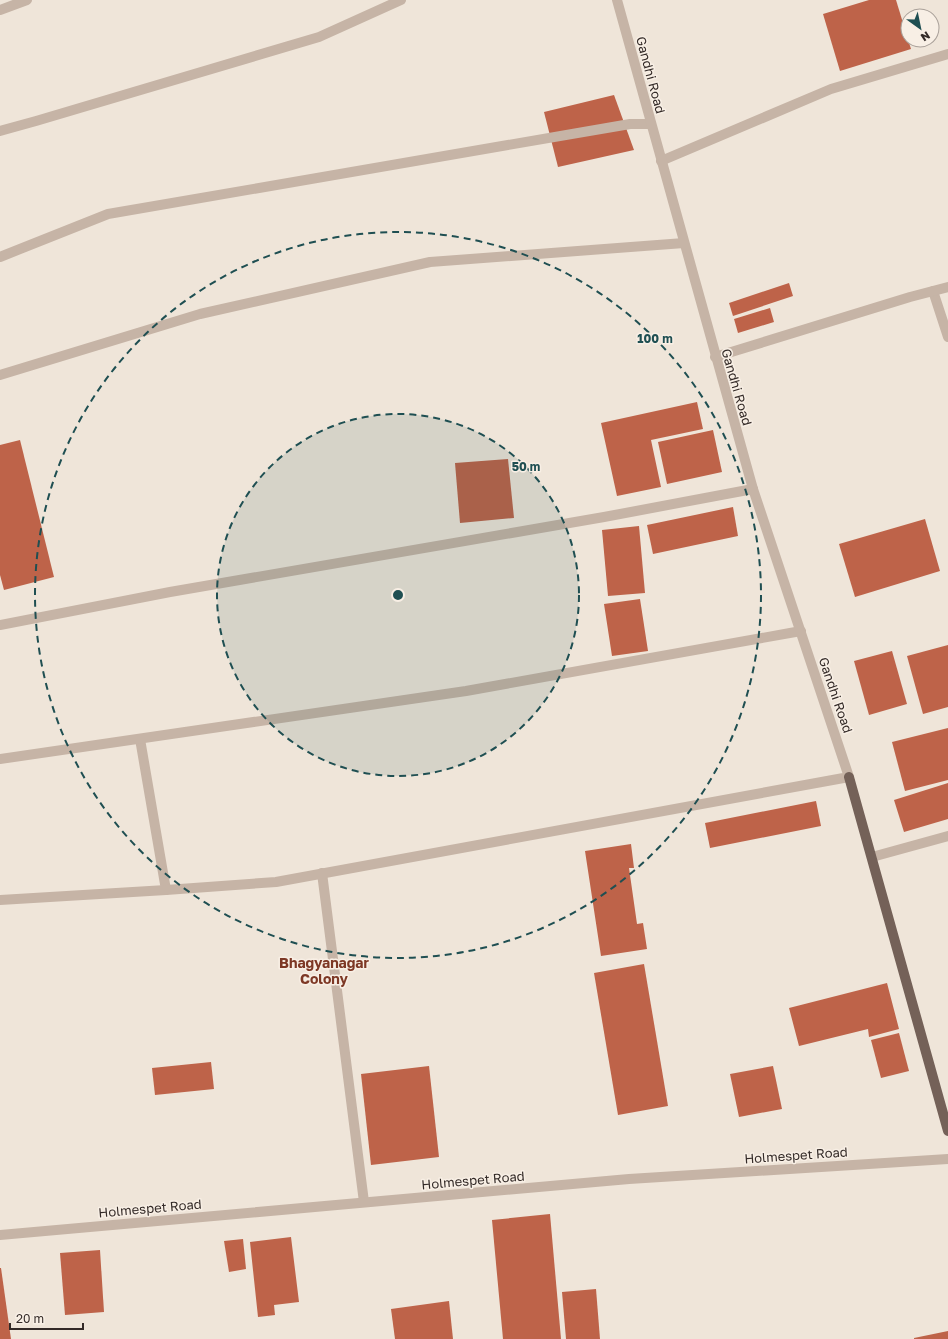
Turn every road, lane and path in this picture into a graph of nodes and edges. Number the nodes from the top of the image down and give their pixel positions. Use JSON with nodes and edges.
{"nodes":[{"id":1,"x":26,"y":0,"type":"edge"},
{"id":2,"x":401,"y":0,"type":"edge"},
{"id":3,"x":617,"y":0,"type":"edge"},
{"id":4,"x":0,"y":10,"type":"edge"},
{"id":5,"x":948,"y":54,"type":"edge"},
{"id":6,"x":651,"y":124,"type":"junction"},
{"id":7,"x":0,"y":130,"type":"edge"},
{"id":8,"x":661,"y":161,"type":"junction"},
{"id":9,"x":684,"y":243,"type":"junction"},
{"id":10,"x":0,"y":257,"type":"edge"},
{"id":11,"x":948,"y":287,"type":"edge"},
{"id":12,"x":933,"y":291,"type":"junction"},
{"id":13,"x":948,"y":338,"type":"edge"},
{"id":14,"x":715,"y":357,"type":"junction"},
{"id":15,"x":0,"y":375,"type":"edge"},
{"id":16,"x":753,"y":489,"type":"junction"},
{"id":17,"x":0,"y":625,"type":"edge"},
{"id":18,"x":801,"y":631,"type":"junction"},
{"id":19,"x":140,"y":739,"type":"junction"},
{"id":20,"x":0,"y":759,"type":"edge"},
{"id":21,"x":849,"y":776,"type":"junction"},
{"id":22,"x":948,"y":836,"type":"edge"},
{"id":23,"x":872,"y":857,"type":"junction"},
{"id":24,"x":322,"y":873,"type":"junction"},
{"id":25,"x":166,"y":890,"type":"junction"},
{"id":26,"x":0,"y":900,"type":"edge"},
{"id":27,"x":948,"y":1131,"type":"edge"},
{"id":28,"x":948,"y":1159,"type":"edge"},
{"id":29,"x":364,"y":1202,"type":"junction"},
{"id":30,"x":0,"y":1235,"type":"edge"}],
"edges":[{"from":1,"to":4,"type":"street"},
{"from":2,"to":7,"type":"street"},
{"from":3,"to":6,"type":"street","name":"Gandhi Road"},
{"from":5,"to":8,"type":"street"},
{"from":6,"to":8,"type":"street","name":"Gandhi Road"},
{"from":6,"to":10,"type":"street"},
{"from":8,"to":9,"type":"street","name":"Gandhi Road"},
{"from":9,"to":14,"type":"street","name":"Gandhi Road"},
{"from":9,"to":15,"type":"street"},
{"from":11,"to":12,"type":"street"},
{"from":12,"to":13,"type":"street"},
{"from":12,"to":14,"type":"street"},
{"from":14,"to":16,"type":"street","name":"Gandhi Road"},
{"from":16,"to":17,"type":"street"},
{"from":16,"to":18,"type":"street","name":"Gandhi Road"},
{"from":18,"to":19,"type":"street"},
{"from":18,"to":21,"type":"street","name":"Gandhi Road"},
{"from":19,"to":20,"type":"street"},
{"from":19,"to":25,"type":"street"},
{"from":21,"to":23,"type":"main road"},
{"from":21,"to":24,"type":"street"},
{"from":22,"to":23,"type":"street"},
{"from":23,"to":27,"type":"main road"},
{"from":24,"to":25,"type":"street"},
{"from":24,"to":29,"type":"street"},
{"from":25,"to":26,"type":"street"},
{"from":28,"to":29,"type":"street","name":"Holmespet Road"},
{"from":29,"to":30,"type":"street","name":"Holmespet Road"}]}
